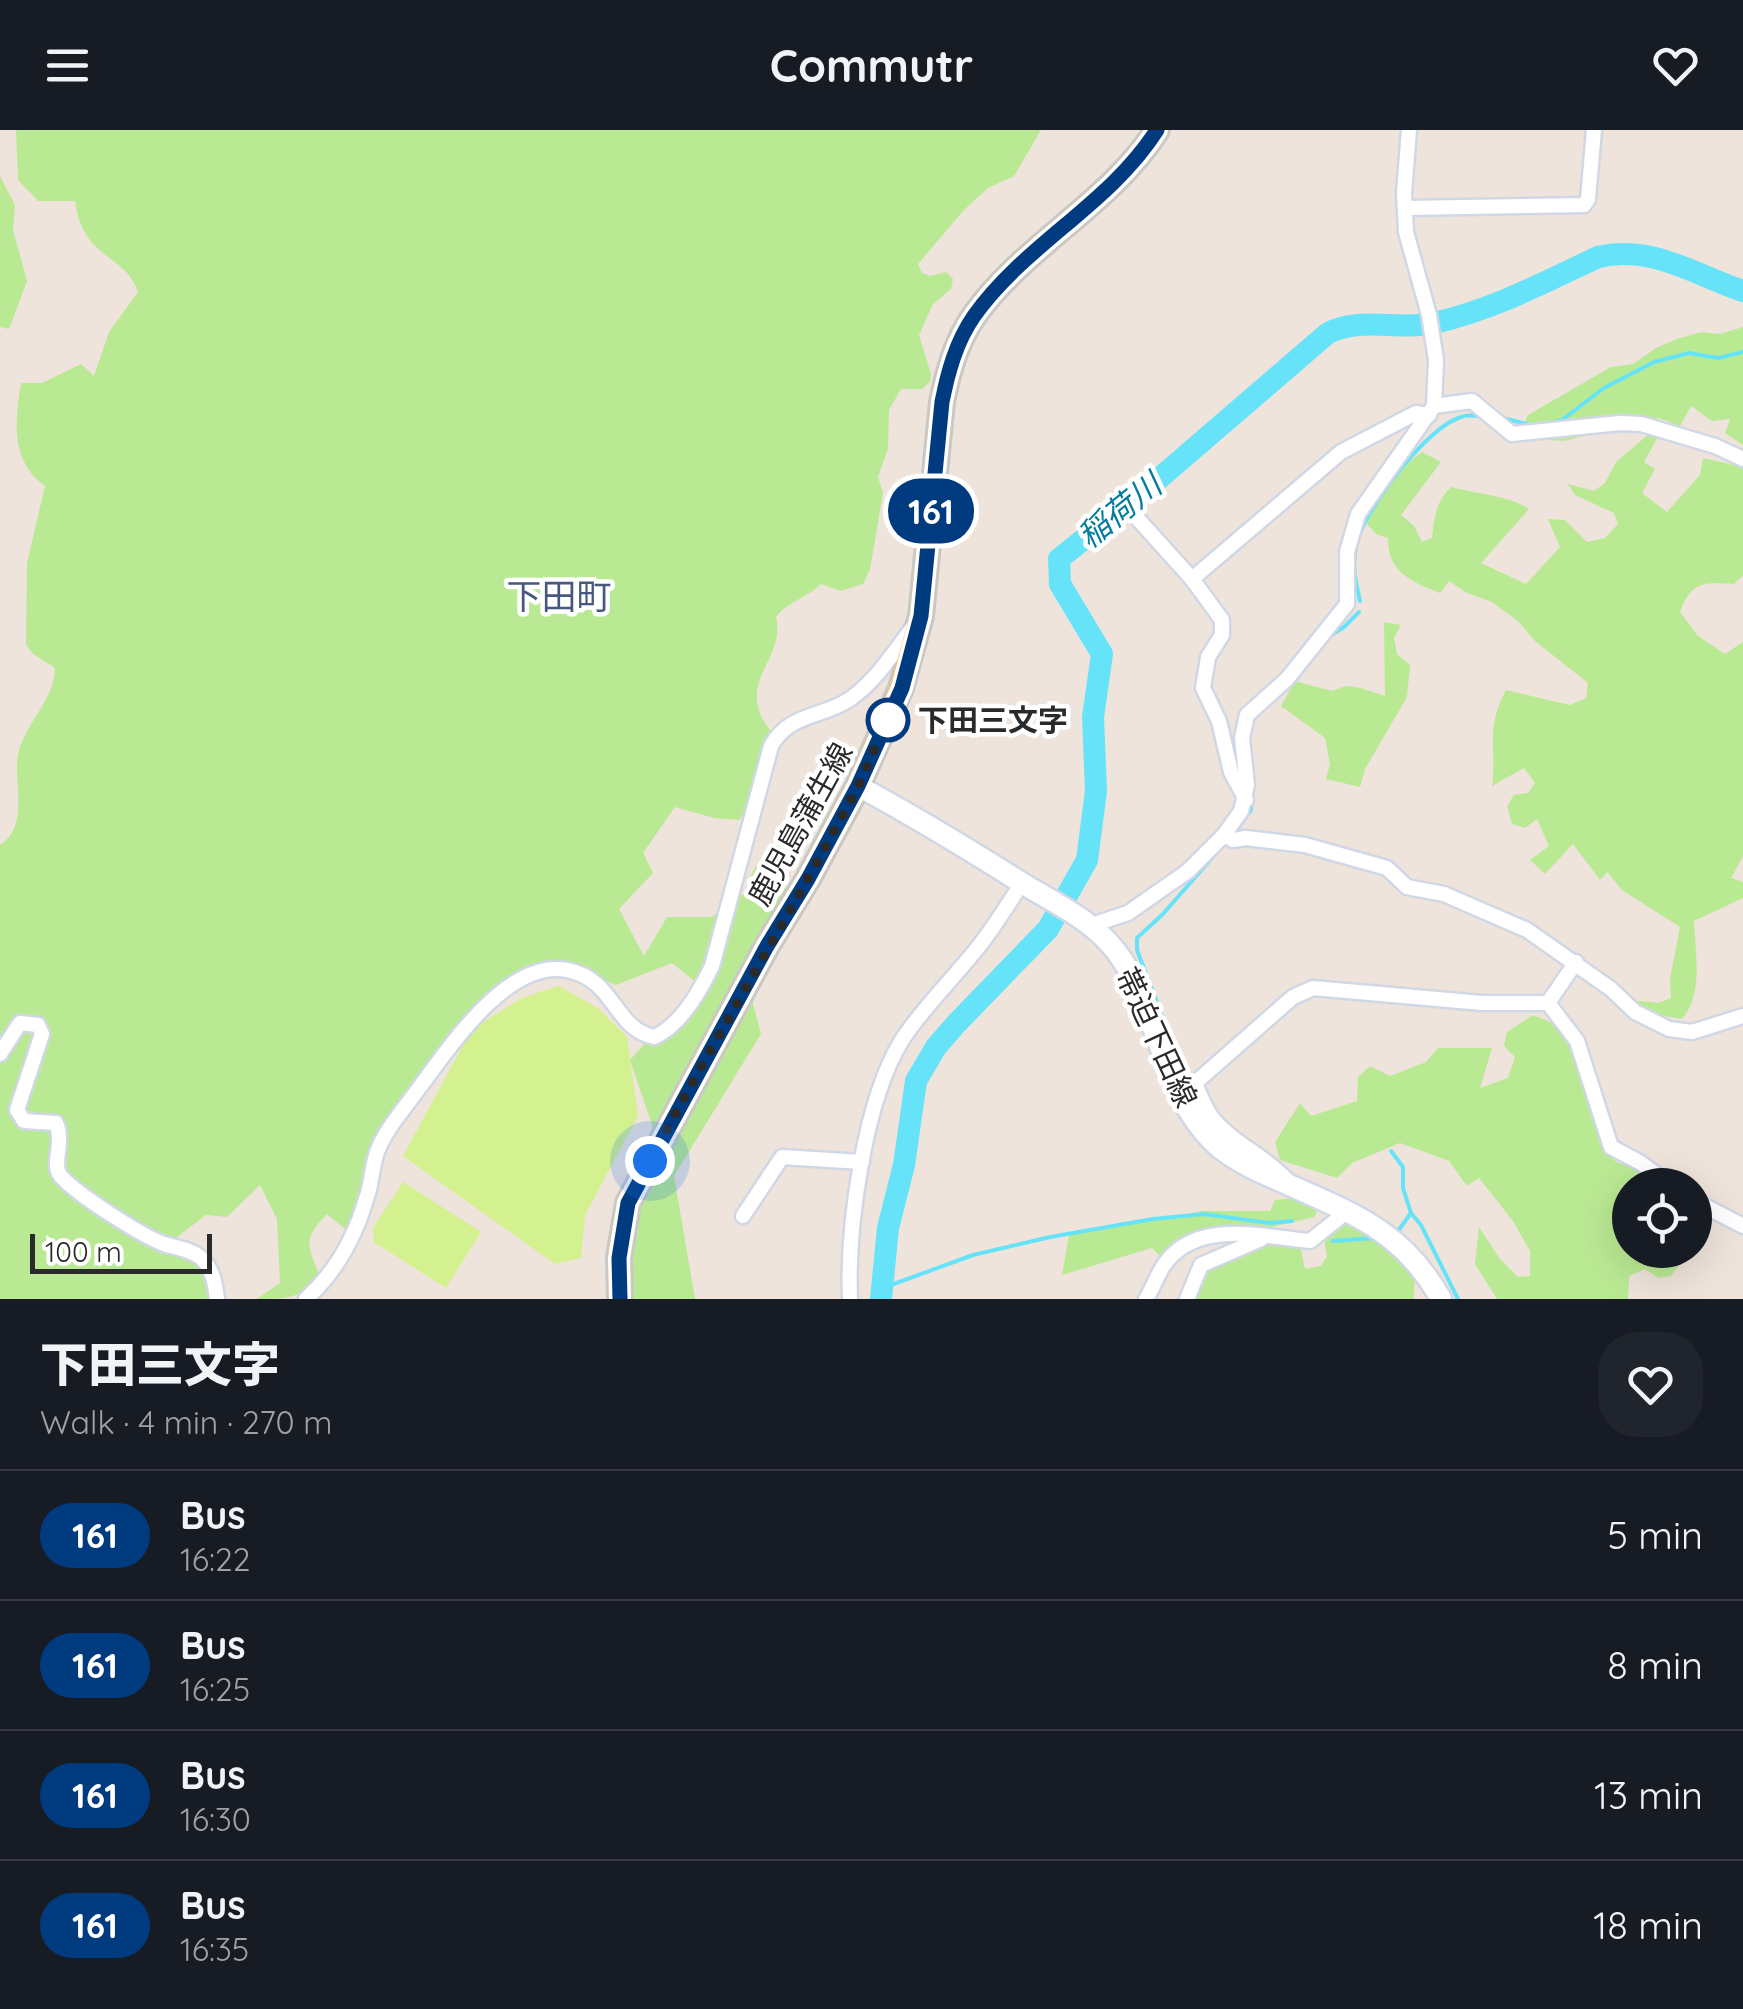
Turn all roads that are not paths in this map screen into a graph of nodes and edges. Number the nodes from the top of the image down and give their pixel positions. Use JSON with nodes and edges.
{"nodes":[{"id":1,"x":1157,"y":130,"type":"edge"},
{"id":2,"x":1408,"y":130,"type":"edge"},
{"id":3,"x":1594,"y":130,"type":"edge"},
{"id":4,"x":1405,"y":208,"type":"junction"},
{"id":5,"x":1432,"y":410,"type":"junction"},
{"id":6,"x":1743,"y":458,"type":"edge"},
{"id":7,"x":1119,"y":498,"type":"dead end"},
{"id":8,"x":1192,"y":579,"type":"junction"},
{"id":9,"x":921,"y":616,"type":"junction"},
{"id":10,"x":858,"y":786,"type":"junction"},
{"id":11,"x":1246,"y":802,"type":"junction"},
{"id":12,"x":1224,"y":835,"type":"junction"},
{"id":13,"x":1031,"y":888,"type":"junction"},
{"id":14,"x":1092,"y":925,"type":"junction"},
{"id":15,"x":1576,"y":962,"type":"junction"},
{"id":16,"x":1548,"y":1003,"type":"junction"},
{"id":17,"x":1743,"y":1016,"type":"edge"},
{"id":18,"x":0,"y":1054,"type":"edge"},
{"id":19,"x":862,"y":1162,"type":"junction"},
{"id":20,"x":1648,"y":1168,"type":"edge"},
{"id":21,"x":1295,"y":1188,"type":"junction"},
{"id":22,"x":1342,"y":1209,"type":"junction"},
{"id":23,"x":1712,"y":1210,"type":"edge"},
{"id":24,"x":743,"y":1216,"type":"dead end"},
{"id":25,"x":1743,"y":1226,"type":"edge"},
{"id":26,"x":1266,"y":1237,"type":"junction"},
{"id":27,"x":1437,"y":1297,"type":"edge"},
{"id":28,"x":217,"y":1299,"type":"edge"},
{"id":29,"x":306,"y":1299,"type":"edge"},
{"id":30,"x":620,"y":1299,"type":"edge"},
{"id":31,"x":850,"y":1299,"type":"edge"},
{"id":32,"x":1146,"y":1299,"type":"edge"},
{"id":33,"x":1187,"y":1299,"type":"edge"}],
"edges":[{"from":1,"to":9,"type":"main road","name":"鹿児島蒲生線"},
{"from":2,"to":4,"type":"street"},
{"from":3,"to":4,"type":"street"},
{"from":4,"to":5,"type":"street"},
{"from":5,"to":6,"type":"street"},
{"from":5,"to":8,"type":"street"},
{"from":5,"to":11,"type":"street"},
{"from":7,"to":8,"type":"street"},
{"from":8,"to":11,"type":"street"},
{"from":9,"to":10,"type":"main road","name":"鹿児島蒲生線"},
{"from":9,"to":29,"type":"street"},
{"from":10,"to":13,"type":"main road","name":"帯迫下田線"},
{"from":10,"to":30,"type":"main road","name":"鹿児島蒲生線"},
{"from":11,"to":12,"type":"street"},
{"from":12,"to":14,"type":"street"},
{"from":12,"to":15,"type":"street"},
{"from":13,"to":14,"type":"main road","name":"帯迫下田線"},
{"from":13,"to":19,"type":"street"},
{"from":14,"to":21,"type":"main road","name":"帯迫下田線"},
{"from":15,"to":16,"type":"street"},
{"from":15,"to":17,"type":"street"},
{"from":16,"to":20,"type":"street"},
{"from":16,"to":21,"type":"street"},
{"from":18,"to":28,"type":"street"},
{"from":19,"to":24,"type":"street"},
{"from":19,"to":31,"type":"street"},
{"from":21,"to":22,"type":"main road","name":"帯迫下田線"},
{"from":22,"to":26,"type":"street"},
{"from":22,"to":27,"type":"main road","name":"帯迫下田線"},
{"from":23,"to":25,"type":"street"},
{"from":26,"to":32,"type":"street"},
{"from":26,"to":33,"type":"street"}]}
